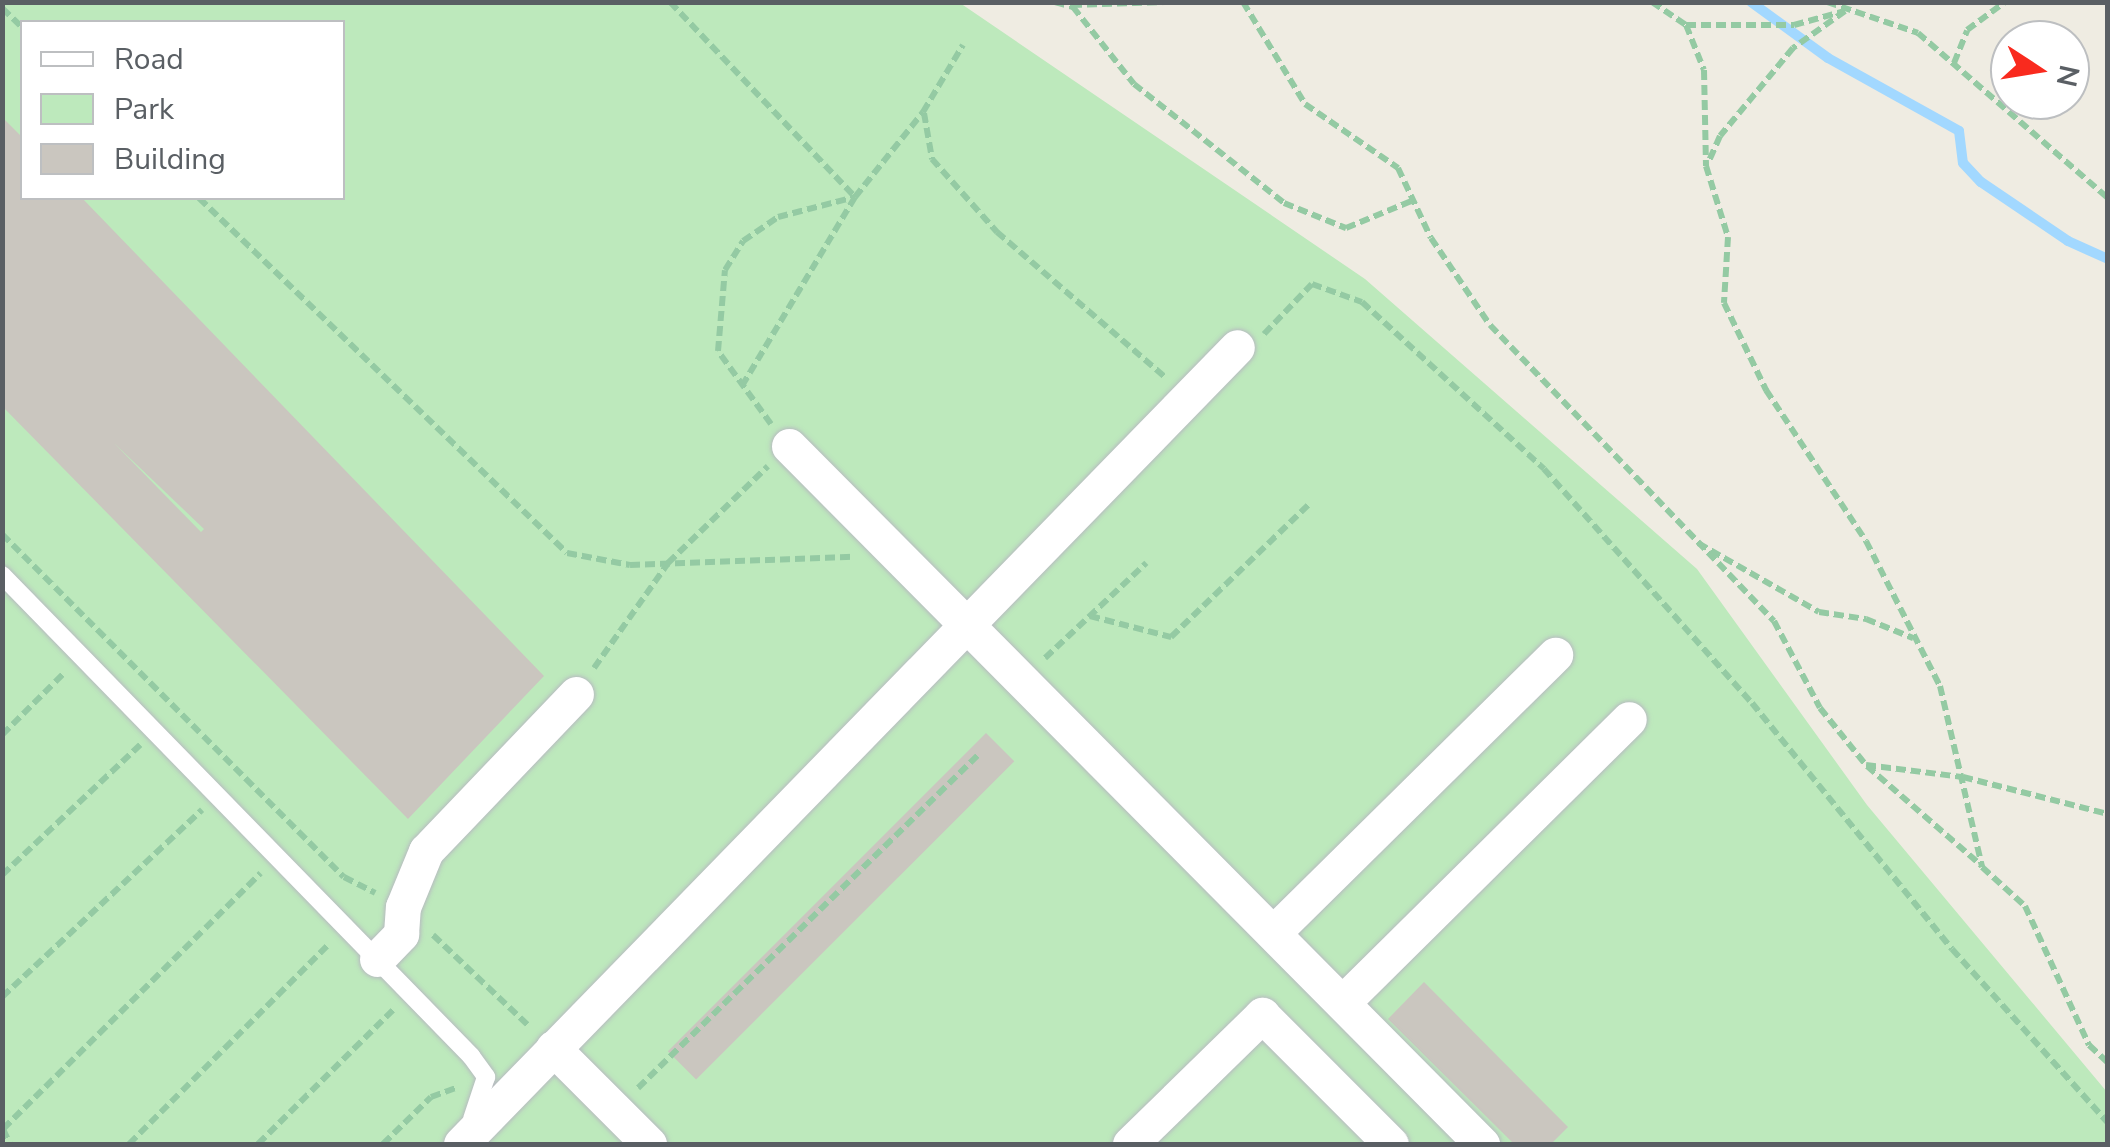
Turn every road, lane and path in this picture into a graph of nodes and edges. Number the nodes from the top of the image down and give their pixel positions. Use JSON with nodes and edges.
{"nodes":[{"id":1,"x":670,"y":2,"type":"edge"},
{"id":2,"x":1055,"y":2,"type":"edge"},
{"id":3,"x":1165,"y":2,"type":"edge"},
{"id":4,"x":1243,"y":2,"type":"edge"},
{"id":5,"x":1652,"y":2,"type":"edge"},
{"id":6,"x":1827,"y":2,"type":"edge"},
{"id":7,"x":2004,"y":2,"type":"edge"},
{"id":8,"x":1072,"y":4,"type":"edge"},
{"id":9,"x":1845,"y":11,"type":"junction"},
{"id":10,"x":1686,"y":25,"type":"junction"},
{"id":11,"x":963,"y":45,"type":"dead end"},
{"id":12,"x":1954,"y":63,"type":"junction"},
{"id":13,"x":923,"y":112,"type":"junction"},
{"id":14,"x":1706,"y":166,"type":"junction"},
{"id":15,"x":854,"y":197,"type":"junction"},
{"id":16,"x":2108,"y":198,"type":"edge"},
{"id":17,"x":201,"y":200,"type":"edge"},
{"id":18,"x":1414,"y":200,"type":"junction"},
{"id":19,"x":1237,"y":347,"type":"joint"},
{"id":20,"x":742,"y":386,"type":"junction"},
{"id":21,"x":1187,"y":400,"type":"junction"},
{"id":22,"x":789,"y":446,"type":"junction"},
{"id":23,"x":1309,"y":504,"type":"dead end"},
{"id":24,"x":2,"y":534,"type":"edge"},
{"id":25,"x":1692,"y":540,"type":"junction"},
{"id":26,"x":901,"y":555,"type":"junction"},
{"id":27,"x":668,"y":563,"type":"junction"},
{"id":28,"x":1146,"y":564,"type":"dead end"},
{"id":29,"x":2,"y":575,"type":"edge"},
{"id":30,"x":1090,"y":616,"type":"junction"},
{"id":31,"x":966,"y":621,"type":"junction"},
{"id":32,"x":103,"y":635,"type":"junction"},
{"id":33,"x":1914,"y":639,"type":"junction"},
{"id":34,"x":1555,"y":655,"type":"dead end"},
{"id":35,"x":82,"y":656,"type":"junction"},
{"id":36,"x":1024,"y":678,"type":"junction"},
{"id":37,"x":576,"y":694,"type":"joint"},
{"id":38,"x":178,"y":709,"type":"junction"},
{"id":39,"x":1629,"y":719,"type":"dead end"},
{"id":40,"x":155,"y":731,"type":"junction"},
{"id":41,"x":2,"y":735,"type":"edge"},
{"id":42,"x":980,"y":753,"type":"dead end"},
{"id":43,"x":1866,"y":765,"type":"junction"},
{"id":44,"x":241,"y":774,"type":"junction"},
{"id":45,"x":1963,"y":777,"type":"junction"},
{"id":46,"x":218,"y":796,"type":"junction"},
{"id":47,"x":2108,"y":814,"type":"edge"},
{"id":48,"x":301,"y":833,"type":"junction"},
{"id":49,"x":277,"y":857,"type":"junction"},
{"id":50,"x":1982,"y":866,"type":"junction"},
{"id":51,"x":2,"y":875,"type":"edge"},
{"id":52,"x":402,"y":907,"type":"junction"},
{"id":53,"x":346,"y":927,"type":"junction"},
{"id":54,"x":1274,"y":932,"type":"junction"},
{"id":55,"x":377,"y":959,"type":"junction"},
{"id":56,"x":410,"y":992,"type":"junction"},
{"id":57,"x":2,"y":997,"type":"edge"},
{"id":58,"x":1343,"y":1002,"type":"junction"},
{"id":59,"x":553,"y":1048,"type":"junction"},
{"id":60,"x":2108,"y":1063,"type":"edge"},
{"id":61,"x":486,"y":1077,"type":"junction"},
{"id":62,"x":615,"y":1111,"type":"junction"},
{"id":63,"x":2108,"y":1122,"type":"edge"},
{"id":64,"x":3,"y":1128,"type":"edge"},
{"id":65,"x":10,"y":1144,"type":"edge"},
{"id":66,"x":128,"y":1144,"type":"edge"},
{"id":67,"x":258,"y":1144,"type":"edge"},
{"id":68,"x":383,"y":1144,"type":"edge"},
{"id":69,"x":447,"y":1144,"type":"edge"},
{"id":70,"x":461,"y":1144,"type":"edge"},
{"id":71,"x":649,"y":1144,"type":"edge"},
{"id":72,"x":1130,"y":1144,"type":"edge"},
{"id":73,"x":1390,"y":1144,"type":"edge"},
{"id":74,"x":1482,"y":1144,"type":"edge"}],
"edges":[{"from":1,"to":15,"type":"path"},
{"from":2,"to":8,"type":"path"},
{"from":3,"to":8,"type":"path"},
{"from":4,"to":18,"type":"path"},
{"from":5,"to":10,"type":"path"},
{"from":6,"to":9,"type":"path"},
{"from":7,"to":12,"type":"path"},
{"from":8,"to":18,"type":"path"},
{"from":9,"to":10,"type":"path"},
{"from":9,"to":12,"type":"path"},
{"from":9,"to":14,"type":"path"},
{"from":10,"to":14,"type":"path"},
{"from":11,"to":13,"type":"path"},
{"from":12,"to":16,"type":"path"},
{"from":13,"to":15,"type":"path"},
{"from":13,"to":21,"type":"path"},
{"from":14,"to":33,"type":"path"},
{"from":15,"to":20,"type":"path"},
{"from":15,"to":20,"type":"path"},
{"from":17,"to":27,"type":"path"},
{"from":18,"to":25,"type":"path"},
{"from":19,"to":21,"type":"street"},
{"from":19,"to":63,"type":"path"},
{"from":20,"to":22,"type":"path"},
{"from":21,"to":31,"type":"street"},
{"from":22,"to":26,"type":"street"},
{"from":22,"to":27,"type":"path"},
{"from":23,"to":30,"type":"path"},
{"from":24,"to":32,"type":"path"},
{"from":25,"to":33,"type":"path"},
{"from":25,"to":43,"type":"path"},
{"from":26,"to":27,"type":"path"},
{"from":26,"to":31,"type":"street"},
{"from":27,"to":37,"type":"path"},
{"from":28,"to":30,"type":"path"},
{"from":29,"to":35,"type":"lane"},
{"from":30,"to":36,"type":"path"},
{"from":31,"to":36,"type":"street"},
{"from":31,"to":59,"type":"street"},
{"from":32,"to":35,"type":"path"},
{"from":32,"to":38,"type":"path"},
{"from":33,"to":45,"type":"path"},
{"from":34,"to":54,"type":"street"},
{"from":35,"to":40,"type":"lane"},
{"from":35,"to":41,"type":"path"},
{"from":36,"to":54,"type":"street"},
{"from":37,"to":52,"type":"street"},
{"from":38,"to":40,"type":"path"},
{"from":38,"to":44,"type":"path"},
{"from":39,"to":58,"type":"street"},
{"from":40,"to":46,"type":"lane"},
{"from":40,"to":51,"type":"path"},
{"from":42,"to":62,"type":"path"},
{"from":43,"to":45,"type":"path"},
{"from":43,"to":50,"type":"path"},
{"from":44,"to":46,"type":"path"},
{"from":44,"to":48,"type":"path"},
{"from":45,"to":47,"type":"path"},
{"from":45,"to":50,"type":"path"},
{"from":46,"to":49,"type":"lane"},
{"from":46,"to":57,"type":"path"},
{"from":48,"to":49,"type":"path"},
{"from":48,"to":52,"type":"path"},
{"from":49,"to":53,"type":"lane"},
{"from":49,"to":64,"type":"path"},
{"from":50,"to":60,"type":"path"},
{"from":52,"to":55,"type":"street"},
{"from":52,"to":59,"type":"path"},
{"from":53,"to":55,"type":"lane"},
{"from":53,"to":66,"type":"path"},
{"from":54,"to":58,"type":"street"},
{"from":55,"to":56,"type":"lane"},
{"from":56,"to":61,"type":"lane"},
{"from":56,"to":67,"type":"path"},
{"from":58,"to":74,"type":"street"},
{"from":59,"to":62,"type":"street"},
{"from":59,"to":70,"type":"street"},
{"from":61,"to":68,"type":"path"},
{"from":61,"to":69,"type":"lane"},
{"from":62,"to":71,"type":"street"},
{"from":64,"to":65,"type":"path"},
{"from":72,"to":73,"type":"street"}]}
